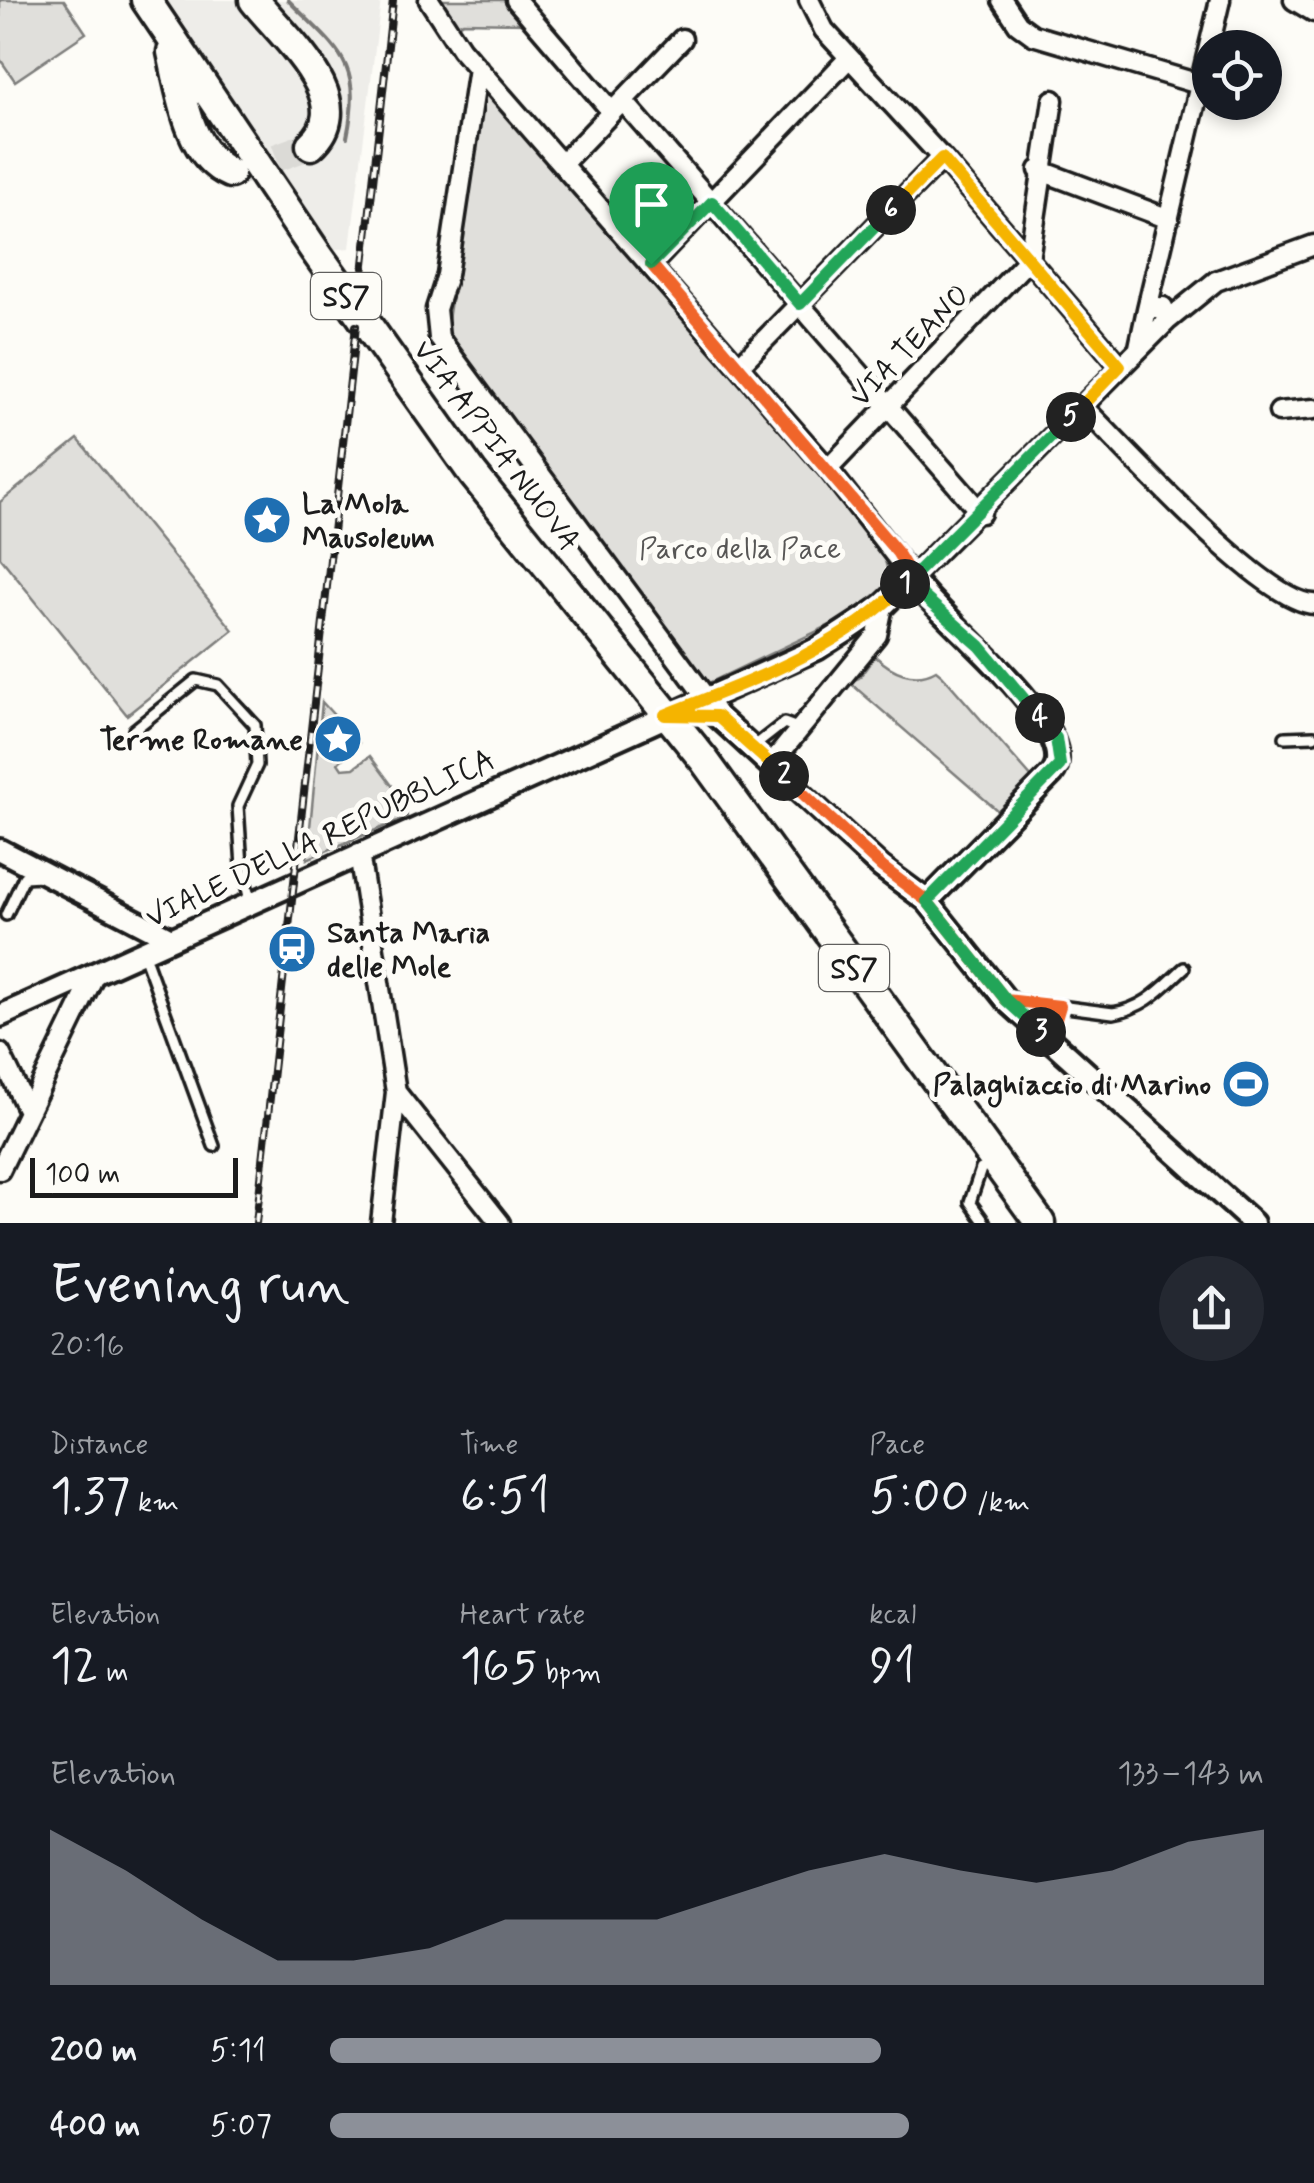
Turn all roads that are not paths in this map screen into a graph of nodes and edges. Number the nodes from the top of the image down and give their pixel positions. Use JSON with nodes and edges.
{"nodes":[{"id":1,"x":146,"y":0,"type":"edge"},
{"id":2,"x":162,"y":0,"type":"edge"},
{"id":3,"x":254,"y":0,"type":"edge"},
{"id":4,"x":429,"y":0,"type":"edge"},
{"id":5,"x":516,"y":0,"type":"edge"},
{"id":6,"x":809,"y":0,"type":"edge"},
{"id":7,"x":1002,"y":0,"type":"edge"},
{"id":8,"x":1220,"y":0,"type":"edge"},
{"id":9,"x":1294,"y":0,"type":"edge"},
{"id":10,"x":1314,"y":12,"type":"edge"},
{"id":11,"x":1213,"y":30,"type":"edge"},
{"id":12,"x":166,"y":31,"type":"junction"},
{"id":13,"x":682,"y":39,"type":"dead end"},
{"id":14,"x":849,"y":58,"type":"junction"},
{"id":15,"x":478,"y":68,"type":"junction"},
{"id":16,"x":1192,"y":82,"type":"edge"},
{"id":17,"x":1053,"y":100,"type":"dead end"},
{"id":18,"x":618,"y":106,"type":"junction"},
{"id":19,"x":1192,"y":119,"type":"edge"},
{"id":20,"x":311,"y":146,"type":"dead end"},
{"id":21,"x":942,"y":158,"type":"junction"},
{"id":22,"x":563,"y":163,"type":"junction"},
{"id":23,"x":1039,"y":170,"type":"junction"},
{"id":24,"x":230,"y":173,"type":"dead end"},
{"id":25,"x":712,"y":202,"type":"junction"},
{"id":26,"x":1169,"y":220,"type":"junction"},
{"id":27,"x":1314,"y":245,"type":"edge"},
{"id":28,"x":1028,"y":259,"type":"junction"},
{"id":29,"x":651,"y":264,"type":"junction"},
{"id":30,"x":800,"y":304,"type":"junction"},
{"id":31,"x":1159,"y":312,"type":"junction"},
{"id":32,"x":739,"y":366,"type":"junction"},
{"id":33,"x":1120,"y":366,"type":"junction"},
{"id":34,"x":890,"y":406,"type":"junction"},
{"id":35,"x":1082,"y":406,"type":"junction"},
{"id":36,"x":1314,"y":410,"type":"edge"},
{"id":37,"x":1279,"y":412,"type":"dead end"},
{"id":38,"x":828,"y":469,"type":"junction"},
{"id":39,"x":981,"y":512,"type":"junction"},
{"id":40,"x":912,"y":577,"type":"junction"},
{"id":41,"x":560,"y":582,"type":"junction"},
{"id":42,"x":1314,"y":604,"type":"edge"},
{"id":43,"x":884,"y":606,"type":"junction"},
{"id":44,"x":936,"y":608,"type":"junction"},
{"id":45,"x":712,"y":708,"type":"junction"},
{"id":46,"x":665,"y":715,"type":"junction"},
{"id":47,"x":800,"y":729,"type":"junction"},
{"id":48,"x":134,"y":730,"type":"dead end"},
{"id":49,"x":1314,"y":736,"type":"edge"},
{"id":50,"x":1285,"y":738,"type":"dead end"},
{"id":51,"x":752,"y":748,"type":"junction"},
{"id":52,"x":771,"y":764,"type":"junction"},
{"id":53,"x":0,"y":850,"type":"edge"},
{"id":54,"x":359,"y":853,"type":"junction"},
{"id":55,"x":49,"y":875,"type":"junction"},
{"id":56,"x":927,"y":901,"type":"junction"},
{"id":57,"x":251,"y":903,"type":"junction"},
{"id":58,"x":6,"y":915,"type":"dead end"},
{"id":59,"x":171,"y":939,"type":"junction"},
{"id":60,"x":143,"y":952,"type":"junction"},
{"id":61,"x":1184,"y":968,"type":"dead end"},
{"id":62,"x":95,"y":974,"type":"junction"},
{"id":63,"x":1006,"y":1000,"type":"junction"},
{"id":64,"x":1060,"y":1006,"type":"junction"},
{"id":65,"x":0,"y":1016,"type":"edge"},
{"id":66,"x":1050,"y":1039,"type":"junction"},
{"id":67,"x":0,"y":1054,"type":"edge"},
{"id":68,"x":396,"y":1092,"type":"junction"},
{"id":69,"x":28,"y":1110,"type":"junction"},
{"id":70,"x":214,"y":1146,"type":"dead end"},
{"id":71,"x":981,"y":1169,"type":"junction"},
{"id":72,"x":0,"y":1170,"type":"edge"},
{"id":73,"x":381,"y":1223,"type":"edge"},
{"id":74,"x":500,"y":1223,"type":"edge"},
{"id":75,"x":985,"y":1223,"type":"edge"},
{"id":76,"x":1019,"y":1223,"type":"edge"},
{"id":77,"x":1040,"y":1223,"type":"edge"},
{"id":78,"x":1252,"y":1223,"type":"edge"}],
"edges":[{"from":1,"to":12,"type":"main road","name":"VIA APPIA NUOVA","number":"SS7"},
{"from":2,"to":41,"type":"main road","name":"VIA APPIA NUOVA","number":"SS7"},
{"from":3,"to":20,"type":"main road"},
{"from":4,"to":15,"type":"street"},
{"from":5,"to":18,"type":"street"},
{"from":6,"to":14,"type":"street"},
{"from":7,"to":16,"type":"street"},
{"from":8,"to":11,"type":"street"},
{"from":9,"to":10,"type":"street"},
{"from":12,"to":24,"type":"main road"},
{"from":12,"to":41,"type":"main road","name":"VIA APPIA NUOVA","number":"SS7"},
{"from":13,"to":18,"type":"street"},
{"from":14,"to":21,"type":"street"},
{"from":14,"to":25,"type":"street"},
{"from":15,"to":22,"type":"street"},
{"from":15,"to":45,"type":"street"},
{"from":17,"to":23,"type":"street"},
{"from":18,"to":22,"type":"street"},
{"from":18,"to":25,"type":"street"},
{"from":19,"to":26,"type":"street"},
{"from":21,"to":28,"type":"street"},
{"from":21,"to":30,"type":"street"},
{"from":22,"to":29,"type":"street"},
{"from":23,"to":26,"type":"street"},
{"from":23,"to":28,"type":"street"},
{"from":25,"to":29,"type":"street"},
{"from":25,"to":30,"type":"street"},
{"from":26,"to":31,"type":"street"},
{"from":27,"to":31,"type":"street"},
{"from":28,"to":33,"type":"street"},
{"from":28,"to":34,"type":"street","name":"VIA TEANO"},
{"from":29,"to":32,"type":"street"},
{"from":30,"to":32,"type":"street"},
{"from":30,"to":34,"type":"street"},
{"from":31,"to":33,"type":"street"},
{"from":32,"to":38,"type":"street"},
{"from":33,"to":35,"type":"street"},
{"from":34,"to":38,"type":"street","name":"VIA TEANO"},
{"from":34,"to":39,"type":"street"},
{"from":35,"to":39,"type":"street"},
{"from":35,"to":42,"type":"street"},
{"from":36,"to":37,"type":"street"},
{"from":38,"to":40,"type":"street"},
{"from":39,"to":40,"type":"street"},
{"from":40,"to":43,"type":"street"},
{"from":40,"to":44,"type":"street"},
{"from":41,"to":46,"type":"main road","name":"VIA APPIA NUOVA","number":"SS7"},
{"from":43,"to":44,"type":"street"},
{"from":43,"to":45,"type":"street"},
{"from":43,"to":47,"type":"street"},
{"from":44,"to":56,"type":"street"},
{"from":45,"to":46,"type":"street"},
{"from":45,"to":51,"type":"street"},
{"from":46,"to":54,"type":"street","name":"VIALE DELLA REPUBBLICA"},
{"from":46,"to":71,"type":"main road","name":"VIA APPIA NUOVA","number":"SS7"},
{"from":46,"to":77,"type":"main road","name":"VIA APPIA NUOVA","number":"SS7"},
{"from":47,"to":51,"type":"lane"},
{"from":47,"to":52,"type":"street"},
{"from":48,"to":57,"type":"lane"},
{"from":49,"to":50,"type":"lane"},
{"from":51,"to":52,"type":"street"},
{"from":52,"to":56,"type":"street"},
{"from":53,"to":55,"type":"street"},
{"from":54,"to":57,"type":"street","name":"VIALE DELLA REPUBBLICA"},
{"from":54,"to":68,"type":"street"},
{"from":55,"to":58,"type":"lane"},
{"from":55,"to":59,"type":"street"},
{"from":56,"to":63,"type":"street"},
{"from":57,"to":59,"type":"street","name":"VIALE DELLA REPUBBLICA"},
{"from":59,"to":60,"type":"street","name":"VIALE DELLA REPUBBLICA"},
{"from":60,"to":62,"type":"street","name":"VIALE DELLA REPUBBLICA"},
{"from":60,"to":70,"type":"lane"},
{"from":61,"to":64,"type":"lane"},
{"from":62,"to":65,"type":"street","name":"VIALE DELLA REPUBBLICA"},
{"from":62,"to":69,"type":"street"},
{"from":63,"to":64,"type":"lane"},
{"from":63,"to":66,"type":"street"},
{"from":64,"to":66,"type":"lane"},
{"from":66,"to":78,"type":"street"},
{"from":67,"to":69,"type":"street"},
{"from":68,"to":73,"type":"street"},
{"from":68,"to":74,"type":"street"},
{"from":69,"to":72,"type":"street"},
{"from":71,"to":75,"type":"lane"},
{"from":71,"to":76,"type":"main road","name":"VIA APPIA NUOVA","number":"SS7"}]}
